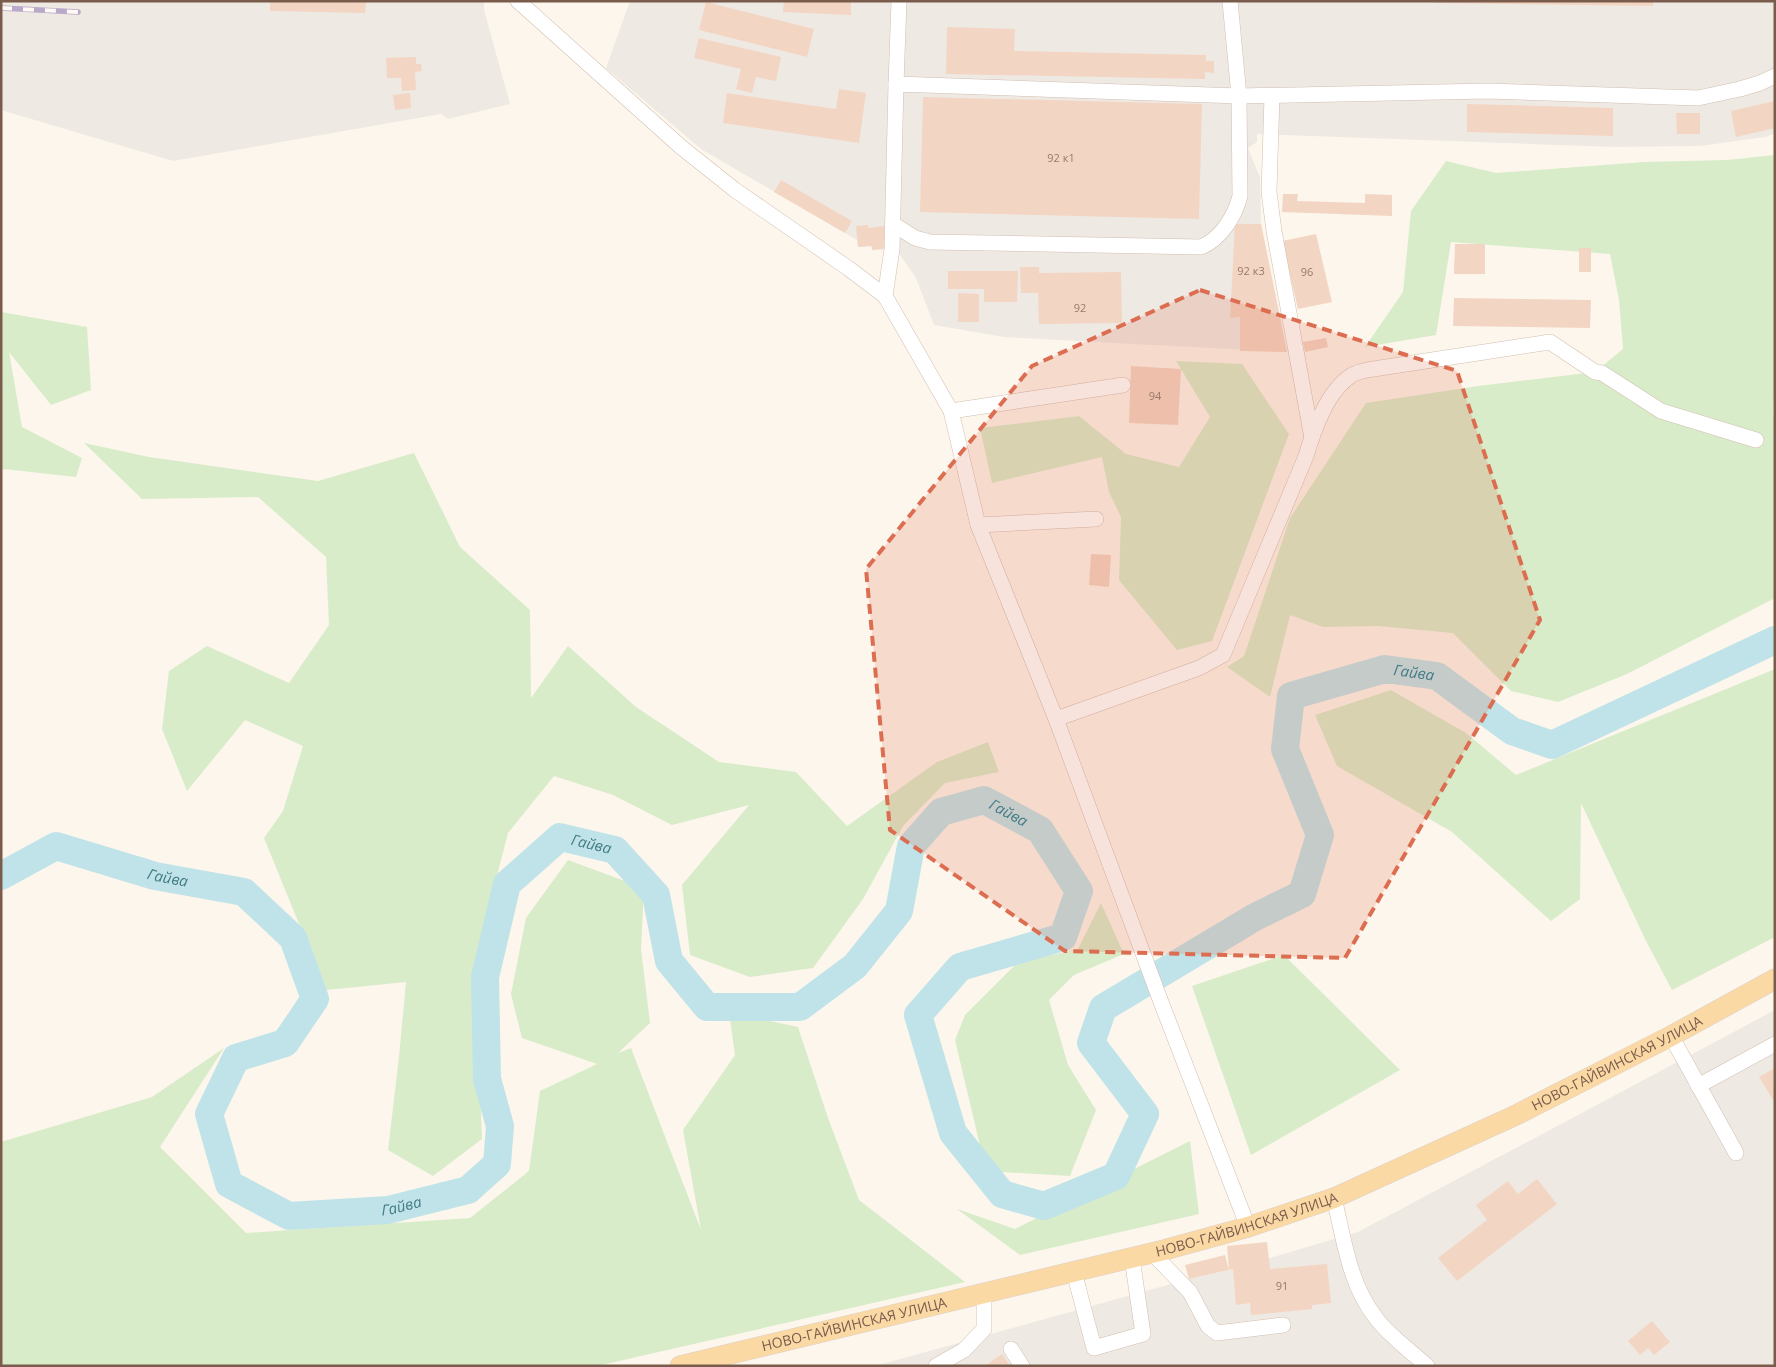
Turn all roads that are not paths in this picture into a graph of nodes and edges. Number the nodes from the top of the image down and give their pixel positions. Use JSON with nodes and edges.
{"nodes":[{"id":1,"x":518,"y":1,"type":"edge"},
{"id":2,"x":899,"y":1,"type":"edge"},
{"id":3,"x":1230,"y":1,"type":"edge"},
{"id":4,"x":1775,"y":76,"type":"edge"},
{"id":5,"x":896,"y":84,"type":"junction"},
{"id":6,"x":1239,"y":96,"type":"junction"},
{"id":7,"x":1272,"y":96,"type":"junction"},
{"id":8,"x":893,"y":224,"type":"junction"},
{"id":9,"x":885,"y":296,"type":"junction"},
{"id":10,"x":1123,"y":385,"type":"dead end"},
{"id":11,"x":951,"y":411,"type":"junction"},
{"id":12,"x":1312,"y":438,"type":"junction"},
{"id":13,"x":1756,"y":440,"type":"dead end"},
{"id":14,"x":1096,"y":519,"type":"dead end"},
{"id":15,"x":978,"y":525,"type":"junction"},
{"id":16,"x":1056,"y":718,"type":"junction"},
{"id":17,"x":1775,"y":979,"type":"edge"},
{"id":18,"x":1671,"y":1036,"type":"junction"},
{"id":19,"x":1775,"y":1044,"type":"edge"},
{"id":20,"x":1698,"y":1086,"type":"junction"},
{"id":21,"x":1736,"y":1153,"type":"dead end"},
{"id":22,"x":1334,"y":1198,"type":"junction"},
{"id":23,"x":1248,"y":1227,"type":"junction"},
{"id":24,"x":1152,"y":1253,"type":"junction"},
{"id":25,"x":1132,"y":1258,"type":"junction"},
{"id":26,"x":1074,"y":1272,"type":"junction"},
{"id":27,"x":984,"y":1294,"type":"junction"},
{"id":28,"x":1283,"y":1324,"type":"dead end"},
{"id":29,"x":1011,"y":1349,"type":"dead end"},
{"id":30,"x":680,"y":1366,"type":"edge"},
{"id":31,"x":936,"y":1366,"type":"edge"},
{"id":32,"x":1022,"y":1366,"type":"edge"},
{"id":33,"x":1427,"y":1366,"type":"edge"}],
"edges":[{"from":1,"to":9,"type":"street"},
{"from":2,"to":5,"type":"street"},
{"from":3,"to":6,"type":"street"},
{"from":4,"to":7,"type":"street"},
{"from":5,"to":6,"type":"street"},
{"from":5,"to":8,"type":"street"},
{"from":6,"to":7,"type":"street"},
{"from":6,"to":8,"type":"street"},
{"from":7,"to":12,"type":"street"},
{"from":8,"to":9,"type":"street"},
{"from":9,"to":11,"type":"street"},
{"from":10,"to":11,"type":"street"},
{"from":11,"to":15,"type":"street"},
{"from":12,"to":13,"type":"street"},
{"from":12,"to":16,"type":"street"},
{"from":14,"to":15,"type":"street"},
{"from":15,"to":16,"type":"street"},
{"from":16,"to":23,"type":"street"},
{"from":17,"to":18,"type":"main road","name":"НОВО-ГАЙВИНСКАЯ УЛИЦА"},
{"from":18,"to":20,"type":"street"},
{"from":18,"to":22,"type":"main road","name":"НОВО-ГАЙВИНСКАЯ УЛИЦА"},
{"from":19,"to":20,"type":"street"},
{"from":20,"to":21,"type":"street"},
{"from":22,"to":23,"type":"main road","name":"НОВО-ГАЙВИНСКАЯ УЛИЦА"},
{"from":22,"to":33,"type":"street"},
{"from":23,"to":24,"type":"main road","name":"НОВО-ГАЙВИНСКАЯ УЛИЦА"},
{"from":24,"to":25,"type":"main road","name":"НОВО-ГАЙВИНСКАЯ УЛИЦА"},
{"from":24,"to":28,"type":"street"},
{"from":25,"to":26,"type":"main road","name":"НОВО-ГАЙВИНСКАЯ УЛИЦА"},
{"from":25,"to":26,"type":"street"},
{"from":26,"to":27,"type":"main road","name":"НОВО-ГАЙВИНСКАЯ УЛИЦА"},
{"from":27,"to":30,"type":"main road","name":"НОВО-ГАЙВИНСКАЯ УЛИЦА"},
{"from":27,"to":31,"type":"street"},
{"from":29,"to":32,"type":"street"}]}
